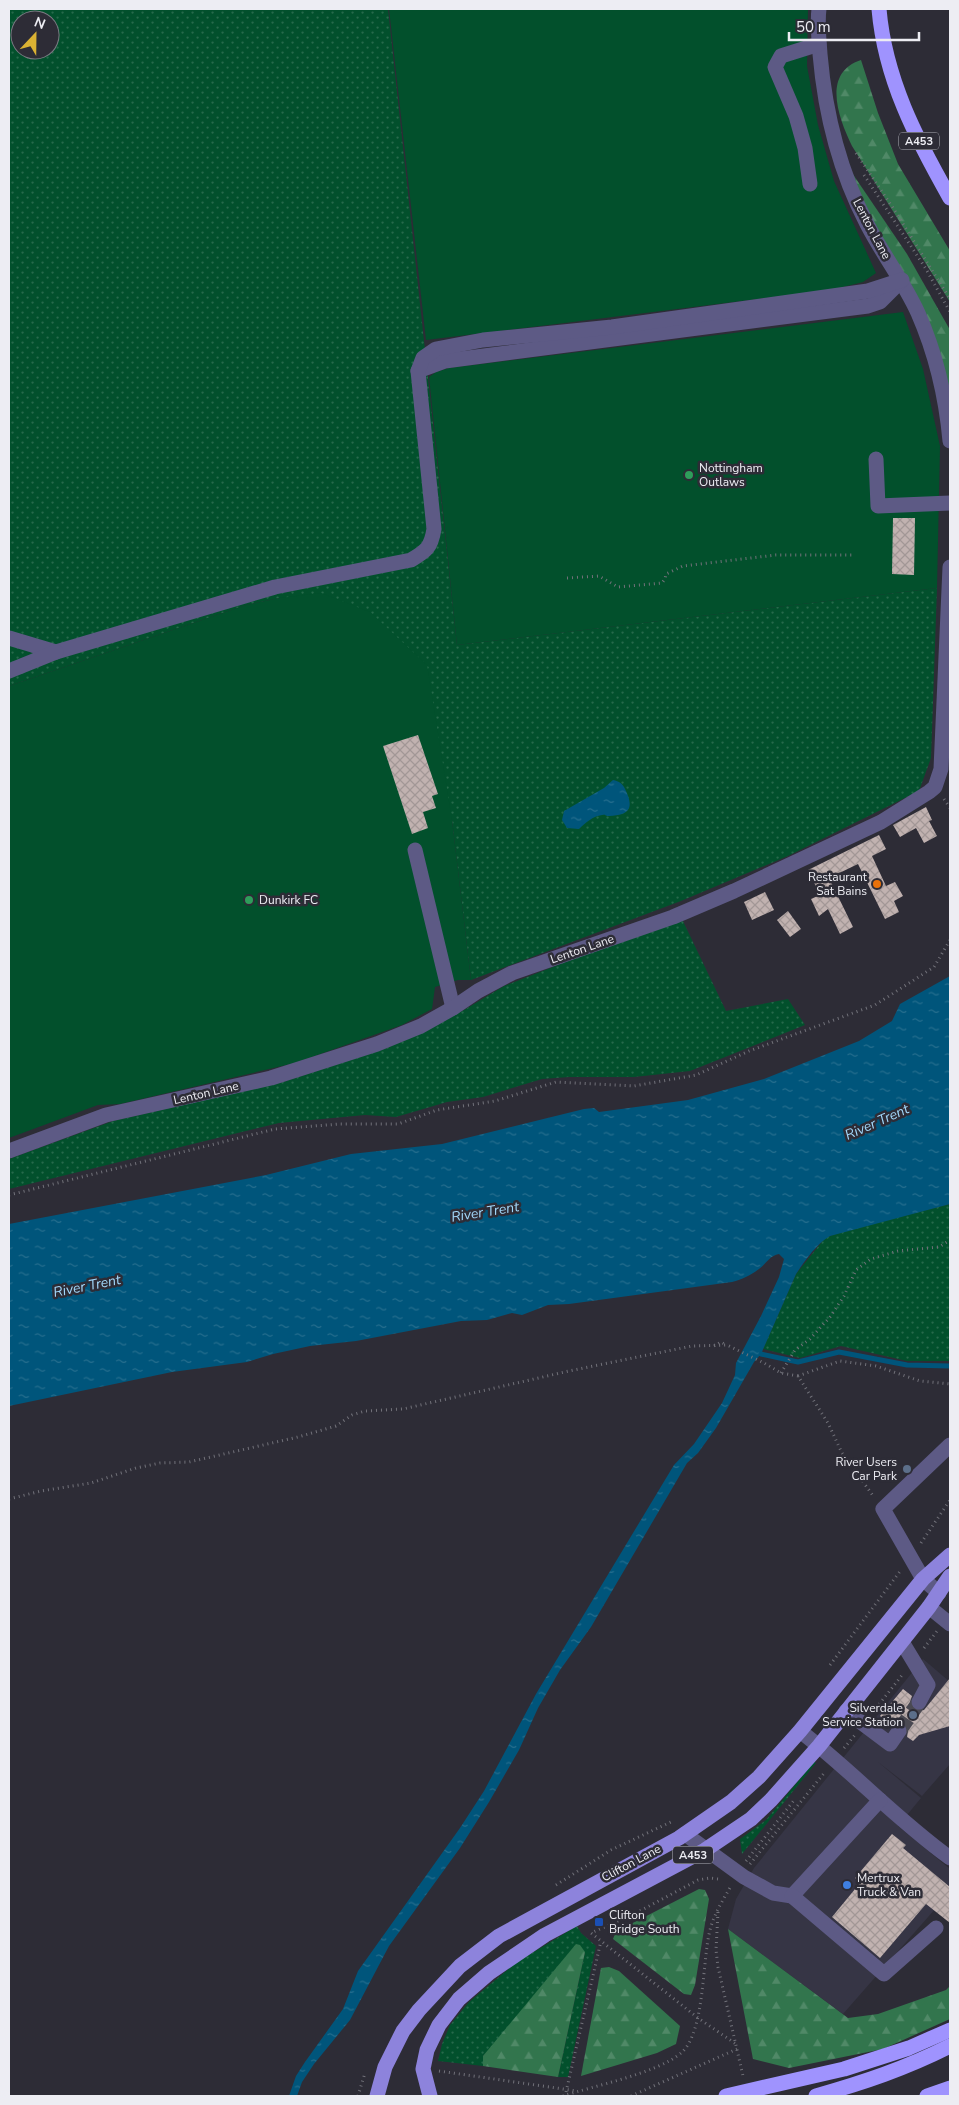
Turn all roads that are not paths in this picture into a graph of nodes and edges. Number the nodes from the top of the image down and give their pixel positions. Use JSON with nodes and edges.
{"nodes":[{"id":1,"x":819,"y":9,"type":"edge"},
{"id":2,"x":879,"y":9,"type":"edge"},
{"id":3,"x":819,"y":44,"type":"junction"},
{"id":4,"x":810,"y":184,"type":"dead end"},
{"id":5,"x":950,"y":198,"type":"edge"},
{"id":6,"x":902,"y":280,"type":"junction"},
{"id":7,"x":950,"y":441,"type":"edge"},
{"id":8,"x":876,"y":459,"type":"dead end"},
{"id":9,"x":950,"y":503,"type":"edge"},
{"id":10,"x":950,"y":567,"type":"edge"},
{"id":11,"x":9,"y":638,"type":"edge"},
{"id":12,"x":56,"y":652,"type":"junction"},
{"id":13,"x":9,"y":671,"type":"edge"},
{"id":14,"x":415,"y":850,"type":"dead end"},
{"id":15,"x":453,"y":1008,"type":"junction"},
{"id":16,"x":9,"y":1151,"type":"edge"},
{"id":17,"x":950,"y":1445,"type":"edge"},
{"id":18,"x":950,"y":1556,"type":"edge"},
{"id":19,"x":950,"y":1576,"type":"edge"},
{"id":20,"x":923,"y":1579,"type":"junction"},
{"id":21,"x":939,"y":1593,"type":"junction"},
{"id":22,"x":929,"y":1607,"type":"junction"},
{"id":23,"x":950,"y":1624,"type":"edge"},
{"id":24,"x":902,"y":1642,"type":"junction"},
{"id":25,"x":919,"y":1702,"type":"tunnel mouth"},
{"id":26,"x":846,"y":1712,"type":"junction"},
{"id":27,"x":800,"y":1731,"type":"junction"},
{"id":28,"x":899,"y":1731,"type":"tunnel mouth"},
{"id":29,"x":819,"y":1746,"type":"junction"},
{"id":30,"x":880,"y":1800,"type":"junction"},
{"id":31,"x":685,"y":1834,"type":"junction"},
{"id":32,"x":705,"y":1850,"type":"junction"},
{"id":33,"x":950,"y":1858,"type":"edge"},
{"id":34,"x":792,"y":1896,"type":"junction"},
{"id":35,"x":936,"y":1928,"type":"dead end"},
{"id":36,"x":950,"y":2030,"type":"edge"},
{"id":37,"x":950,"y":2046,"type":"edge"},
{"id":38,"x":950,"y":2088,"type":"edge"},
{"id":39,"x":377,"y":2096,"type":"edge"},
{"id":40,"x":430,"y":2096,"type":"edge"},
{"id":41,"x":726,"y":2096,"type":"edge"},
{"id":42,"x":816,"y":2096,"type":"edge"},
{"id":43,"x":927,"y":2096,"type":"edge"}],
"edges":[{"from":1,"to":3,"type":"street","name":"Lenton Lane"},
{"from":2,"to":5,"type":"highway","number":"A453"},
{"from":3,"to":4,"type":"street"},
{"from":3,"to":6,"type":"street","name":"Lenton Lane"},
{"from":6,"to":7,"type":"street","name":"Lenton Lane"},
{"from":6,"to":12,"type":"street"},
{"from":8,"to":9,"type":"street"},
{"from":10,"to":15,"type":"street","name":"Lenton Lane"},
{"from":11,"to":12,"type":"street"},
{"from":12,"to":13,"type":"street"},
{"from":14,"to":15,"type":"street"},
{"from":15,"to":16,"type":"street","name":"Lenton Lane"},
{"from":17,"to":20,"type":"street"},
{"from":18,"to":20,"type":"main road","name":"Clifton Lane","number":"A453"},
{"from":19,"to":21,"type":"main road","name":"Clifton Lane","number":"A453"},
{"from":20,"to":21,"type":"street"},
{"from":20,"to":27,"type":"main road","name":"Clifton Lane","number":"A453"},
{"from":21,"to":22,"type":"main road","name":"Clifton Lane","number":"A453"},
{"from":22,"to":23,"type":"street"},
{"from":22,"to":24,"type":"main road","name":"Clifton Lane","number":"A453"},
{"from":24,"to":25,"type":"street"},
{"from":24,"to":26,"type":"main road","name":"Clifton Lane","number":"A453"},
{"from":26,"to":28,"type":"street"},
{"from":26,"to":29,"type":"main road","name":"Clifton Lane","number":"A453"},
{"from":27,"to":29,"type":"street"},
{"from":27,"to":31,"type":"main road","name":"Clifton Lane","number":"A453"},
{"from":29,"to":30,"type":"street"},
{"from":29,"to":32,"type":"main road","name":"Clifton Lane","number":"A453"},
{"from":30,"to":33,"type":"street"},
{"from":30,"to":34,"type":"street"},
{"from":31,"to":32,"type":"street"},
{"from":31,"to":39,"type":"main road","name":"Clifton Lane","number":"A453"},
{"from":32,"to":34,"type":"street"},
{"from":32,"to":40,"type":"main road","name":"Clifton Lane","number":"A453"},
{"from":34,"to":35,"type":"street"},
{"from":36,"to":41,"type":"highway"},
{"from":37,"to":42,"type":"highway"},
{"from":38,"to":43,"type":"highway"}]}
